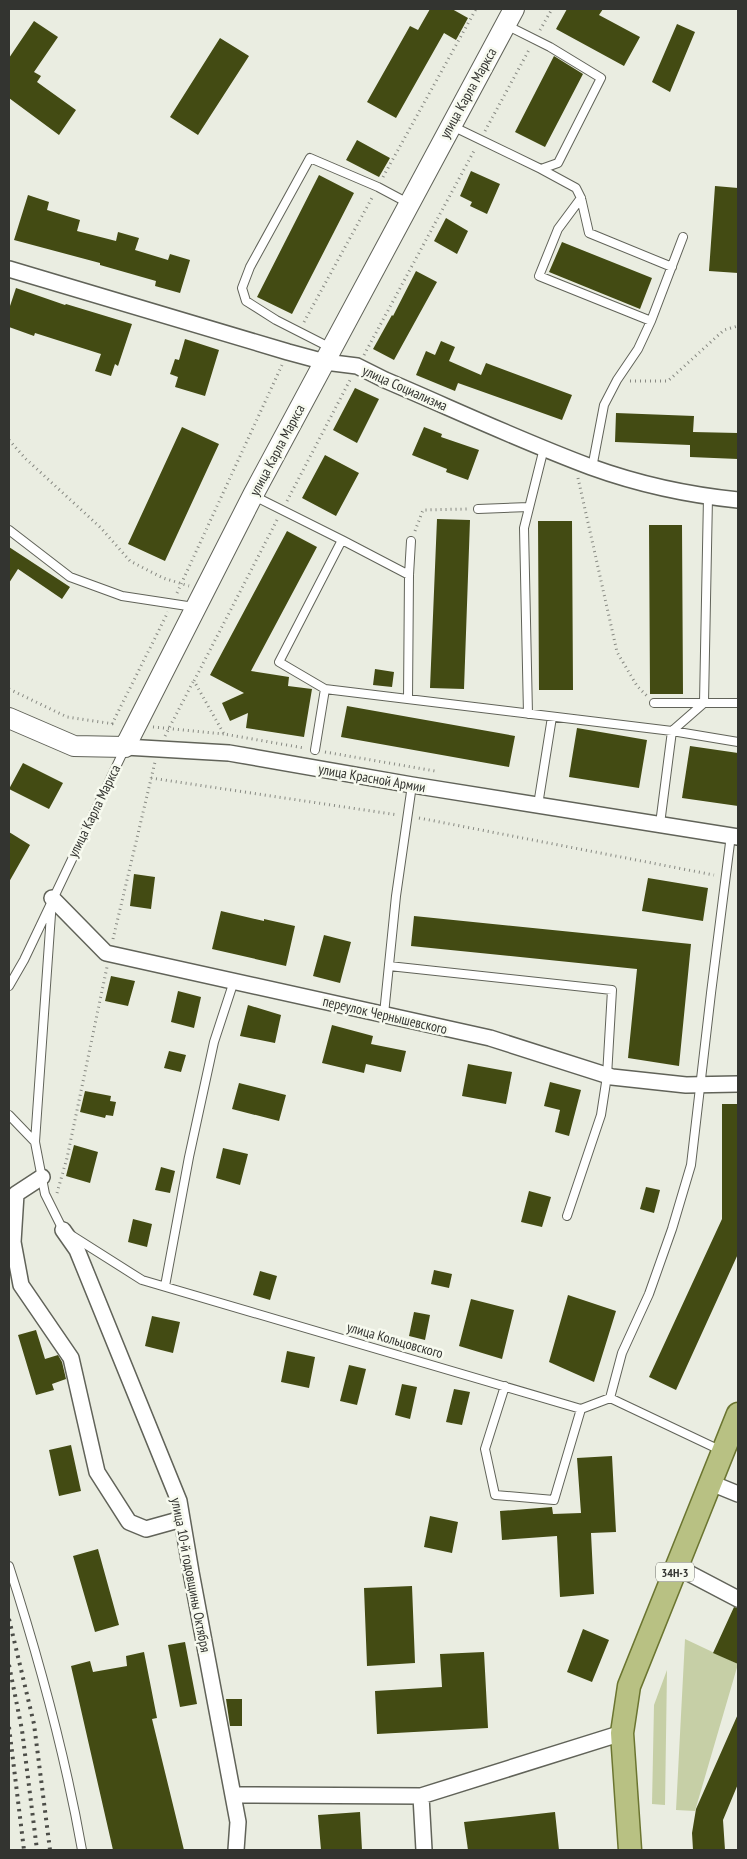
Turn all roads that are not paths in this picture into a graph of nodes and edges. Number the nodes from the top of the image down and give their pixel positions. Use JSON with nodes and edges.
{"nodes":[{"id":1,"x":510,"y":17,"type":"edge"},
{"id":2,"x":450,"y":126,"type":"junction"},
{"id":3,"x":541,"y":169,"type":"junction"},
{"id":4,"x":582,"y":198,"type":"junction"},
{"id":5,"x":409,"y":204,"type":"junction"},
{"id":6,"x":683,"y":237,"type":"dead end"},
{"id":7,"x":672,"y":267,"type":"junction"},
{"id":8,"x":9,"y":270,"type":"edge"},
{"id":9,"x":652,"y":321,"type":"junction"},
{"id":10,"x":328,"y":355,"type":"junction"},
{"id":11,"x":544,"y":448,"type":"junction"},
{"id":12,"x":592,"y":468,"type":"junction"},
{"id":13,"x":253,"y":495,"type":"junction"},
{"id":14,"x":708,"y":497,"type":"junction"},
{"id":15,"x":738,"y":500,"type":"edge"},
{"id":16,"x":529,"y":507,"type":"junction"},
{"id":17,"x":478,"y":509,"type":"road end"},
{"id":18,"x":9,"y":530,"type":"edge"},
{"id":19,"x":342,"y":540,"type":"junction"},
{"id":20,"x":411,"y":541,"type":"road end"},
{"id":21,"x":409,"y":574,"type":"junction"},
{"id":22,"x":200,"y":599,"type":"junction"},
{"id":23,"x":325,"y":689,"type":"junction"},
{"id":24,"x":408,"y":700,"type":"junction"},
{"id":25,"x":654,"y":703,"type":"road end"},
{"id":26,"x":704,"y":703,"type":"junction"},
{"id":27,"x":738,"y":703,"type":"edge"},
{"id":28,"x":528,"y":714,"type":"junction"},
{"id":29,"x":552,"y":717,"type":"junction"},
{"id":30,"x":9,"y":718,"type":"edge"},
{"id":31,"x":672,"y":732,"type":"junction"},
{"id":32,"x":738,"y":742,"type":"edge"},
{"id":33,"x":125,"y":747,"type":"junction"},
{"id":34,"x":315,"y":750,"type":"road end"},
{"id":35,"x":412,"y":785,"type":"junction"},
{"id":36,"x":538,"y":805,"type":"junction"},
{"id":37,"x":660,"y":824,"type":"junction"},
{"id":38,"x":735,"y":836,"type":"edge"},
{"id":39,"x":52,"y":898,"type":"junction"},
{"id":40,"x":389,"y":966,"type":"junction"},
{"id":41,"x":234,"y":981,"type":"junction"},
{"id":42,"x":9,"y":986,"type":"edge"},
{"id":43,"x":384,"y":1014,"type":"junction"},
{"id":44,"x":608,"y":1076,"type":"junction"},
{"id":45,"x":738,"y":1084,"type":"edge"},
{"id":46,"x":701,"y":1085,"type":"junction"},
{"id":47,"x":9,"y":1115,"type":"edge"},
{"id":48,"x":35,"y":1142,"type":"junction"},
{"id":49,"x":42,"y":1177,"type":"junction"},
{"id":50,"x":566,"y":1216,"type":"dead end"},
{"id":51,"x":63,"y":1230,"type":"junction"},
{"id":52,"x":165,"y":1286,"type":"junction"},
{"id":53,"x":506,"y":1386,"type":"junction"},
{"id":54,"x":610,"y":1398,"type":"junction"},
{"id":55,"x":581,"y":1409,"type":"junction"},
{"id":56,"x":738,"y":1414,"type":"edge"},
{"id":57,"x":723,"y":1451,"type":"junction"},
{"id":58,"x":711,"y":1483,"type":"junction"},
{"id":59,"x":738,"y":1494,"type":"edge"},
{"id":60,"x":182,"y":1519,"type":"junction"},
{"id":61,"x":9,"y":1566,"type":"edge"},
{"id":62,"x":677,"y":1567,"type":"junction"},
{"id":63,"x":738,"y":1599,"type":"edge"},
{"id":64,"x":622,"y":1733,"type":"junction"},
{"id":65,"x":233,"y":1795,"type":"junction"},
{"id":66,"x":421,"y":1796,"type":"junction"},
{"id":67,"x":82,"y":1850,"type":"edge"},
{"id":68,"x":236,"y":1850,"type":"edge"},
{"id":69,"x":424,"y":1850,"type":"edge"},
{"id":70,"x":630,"y":1850,"type":"edge"}],
"edges":[{"from":1,"to":2,"type":"main road","name":"улица Карла Маркса"},
{"from":1,"to":3,"type":"lane"},
{"from":2,"to":3,"type":"lane"},
{"from":2,"to":5,"type":"main road","name":"улица Карла Маркса"},
{"from":3,"to":4,"type":"lane"},
{"from":4,"to":7,"type":"lane"},
{"from":4,"to":9,"type":"lane"},
{"from":5,"to":10,"type":"main road","name":"улица Карла Маркса"},
{"from":5,"to":10,"type":"lane"},
{"from":6,"to":7,"type":"lane"},
{"from":7,"to":9,"type":"lane"},
{"from":8,"to":10,"type":"street","name":"улица Социализма"},
{"from":9,"to":12,"type":"lane"},
{"from":10,"to":11,"type":"street","name":"улица Социализма"},
{"from":10,"to":13,"type":"main road","name":"улица Карла Маркса"},
{"from":11,"to":12,"type":"street","name":"улица Социализма"},
{"from":11,"to":16,"type":"lane"},
{"from":12,"to":14,"type":"street","name":"улица Социализма"},
{"from":13,"to":19,"type":"lane"},
{"from":13,"to":22,"type":"main road","name":"улица Карла Маркса"},
{"from":14,"to":15,"type":"street","name":"улица Социализма"},
{"from":14,"to":26,"type":"lane"},
{"from":16,"to":17,"type":"lane"},
{"from":16,"to":28,"type":"lane"},
{"from":18,"to":22,"type":"lane"},
{"from":19,"to":21,"type":"lane"},
{"from":19,"to":23,"type":"lane"},
{"from":20,"to":21,"type":"lane"},
{"from":21,"to":24,"type":"lane"},
{"from":22,"to":33,"type":"main road","name":"улица Карла Маркса"},
{"from":23,"to":24,"type":"lane"},
{"from":23,"to":34,"type":"lane"},
{"from":24,"to":28,"type":"lane"},
{"from":25,"to":26,"type":"lane"},
{"from":26,"to":27,"type":"lane"},
{"from":26,"to":31,"type":"lane"},
{"from":28,"to":29,"type":"lane"},
{"from":29,"to":31,"type":"lane"},
{"from":29,"to":36,"type":"lane"},
{"from":30,"to":33,"type":"main road","name":"улица Красной Армии"},
{"from":31,"to":32,"type":"lane"},
{"from":31,"to":37,"type":"lane"},
{"from":33,"to":35,"type":"street","name":"улица Красной Армии"},
{"from":33,"to":39,"type":"lane","name":"улица Карла Маркса"},
{"from":35,"to":36,"type":"street","name":"улица Красной Армии"},
{"from":35,"to":40,"type":"lane"},
{"from":36,"to":37,"type":"street","name":"улица Красной Армии"},
{"from":37,"to":38,"type":"street","name":"улица Красной Армии"},
{"from":38,"to":46,"type":"lane"},
{"from":39,"to":41,"type":"street","name":"переулок Чернышевского"},
{"from":39,"to":42,"type":"lane","name":"улица Карла Маркса"},
{"from":39,"to":48,"type":"lane","name":"улица Карла Маркса"},
{"from":40,"to":43,"type":"lane"},
{"from":40,"to":44,"type":"lane"},
{"from":41,"to":43,"type":"street","name":"переулок Чернышевского"},
{"from":41,"to":52,"type":"lane"},
{"from":43,"to":44,"type":"street","name":"переулок Чернышевского"},
{"from":44,"to":46,"type":"street","name":"переулок Чернышевского"},
{"from":44,"to":50,"type":"lane"},
{"from":45,"to":46,"type":"street","name":"переулок Чернышевского"},
{"from":46,"to":54,"type":"lane"},
{"from":47,"to":48,"type":"lane"},
{"from":48,"to":49,"type":"lane","name":"улица Карла Маркса"},
{"from":49,"to":51,"type":"lane","name":"улица Карла Маркса"},
{"from":49,"to":60,"type":"street"},
{"from":51,"to":52,"type":"lane","name":"улица Кольцовского"},
{"from":51,"to":60,"type":"street","name":"улица 10-й годовщины Октября"},
{"from":52,"to":53,"type":"lane","name":"улица Кольцовского"},
{"from":53,"to":55,"type":"lane","name":"улица Кольцовского"},
{"from":53,"to":55,"type":"lane"},
{"from":54,"to":55,"type":"lane"},
{"from":54,"to":57,"type":"lane"},
{"from":56,"to":57,"type":"main road","number":"34Н-3"},
{"from":57,"to":58,"type":"main road","number":"34Н-3"},
{"from":58,"to":59,"type":"street"},
{"from":58,"to":62,"type":"main road","number":"34Н-3"},
{"from":60,"to":65,"type":"street","name":"улица 10-й годовщины Октября"},
{"from":61,"to":67,"type":"lane"},
{"from":62,"to":63,"type":"street"},
{"from":62,"to":64,"type":"main road","number":"34Н-3"},
{"from":64,"to":66,"type":"street"},
{"from":64,"to":70,"type":"main road","number":"34Н-3"},
{"from":65,"to":66,"type":"street"},
{"from":65,"to":68,"type":"street","name":"улица 10-й годовщины Октября"},
{"from":66,"to":69,"type":"street"}]}
